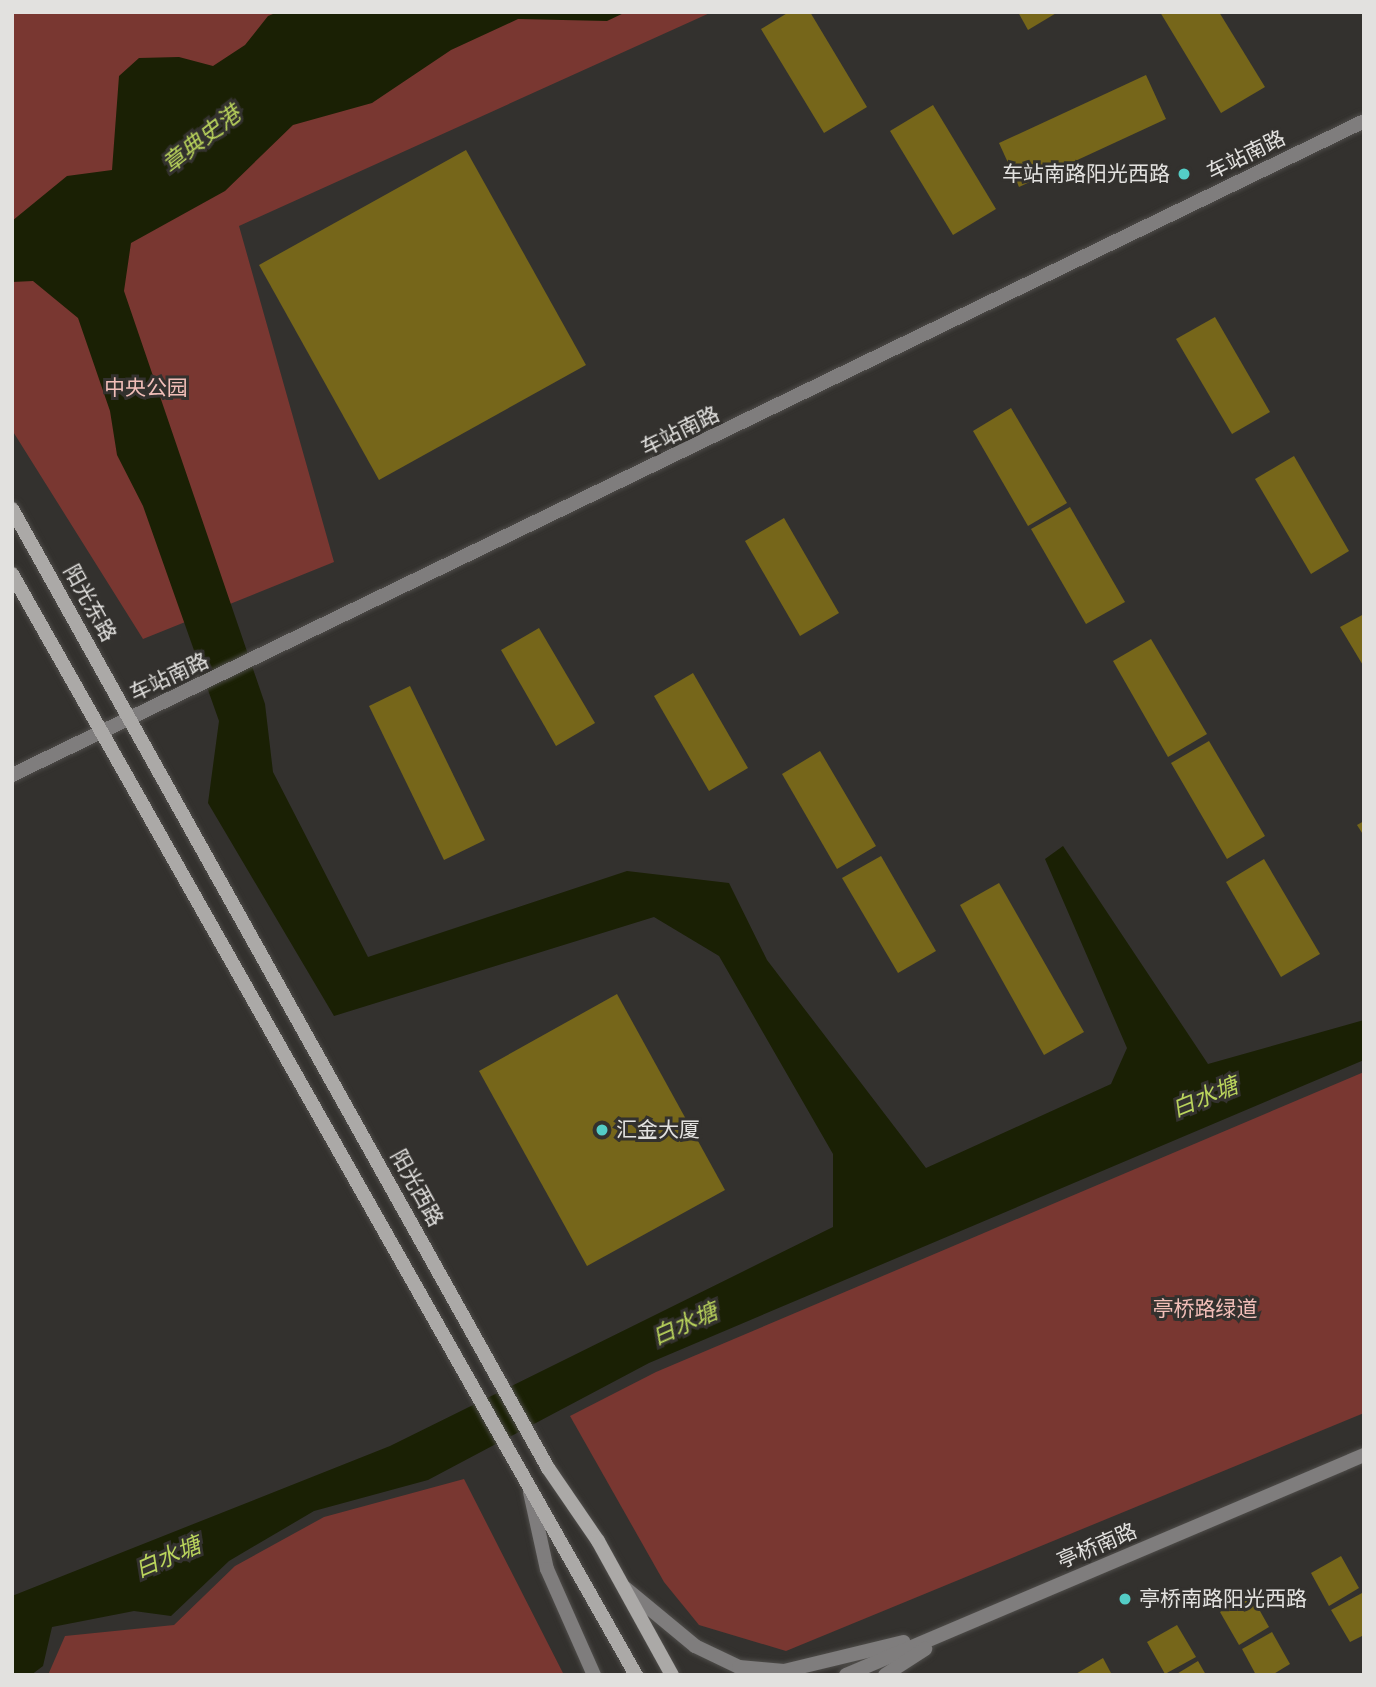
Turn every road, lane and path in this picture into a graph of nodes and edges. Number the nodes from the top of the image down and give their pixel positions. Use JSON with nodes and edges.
{"nodes":[{"id":1,"x":1364,"y":121,"type":"edge"},
{"id":2,"x":12,"y":509,"type":"edge"},
{"id":3,"x":12,"y":574,"type":"edge"},
{"id":4,"x":130,"y":718,"type":"junction"},
{"id":5,"x":103,"y":732,"type":"junction"},
{"id":6,"x":12,"y":775,"type":"edge"},
{"id":7,"x":1364,"y":1455,"type":"edge"},
{"id":8,"x":527,"y":1480,"type":"junction"},
{"id":9,"x":622,"y":1586,"type":"junction"},
{"id":10,"x":956,"y":1628,"type":"junction"},
{"id":11,"x":594,"y":1675,"type":"edge"},
{"id":12,"x":636,"y":1675,"type":"edge"},
{"id":13,"x":672,"y":1675,"type":"edge"},
{"id":14,"x":846,"y":1675,"type":"edge"},
{"id":15,"x":885,"y":1675,"type":"edge"}],
"edges":[{"from":1,"to":4,"type":"street","name":"车站南路"},
{"from":2,"to":4,"type":"main road","name":"阳光东路"},
{"from":3,"to":5,"type":"main road"},
{"from":4,"to":5,"type":"street","name":"车站南路"},
{"from":4,"to":9,"type":"main road","name":"阳光西路"},
{"from":5,"to":6,"type":"street","name":"车站南路"},
{"from":5,"to":8,"type":"main road"},
{"from":7,"to":10,"type":"street","name":"亭桥南路"},
{"from":8,"to":11,"type":"street"},
{"from":8,"to":12,"type":"main road"},
{"from":9,"to":10,"type":"street"},
{"from":9,"to":13,"type":"main road","name":"阳光西路"},
{"from":10,"to":14,"type":"street","name":"亭桥南路"},
{"from":10,"to":15,"type":"street"}]}
